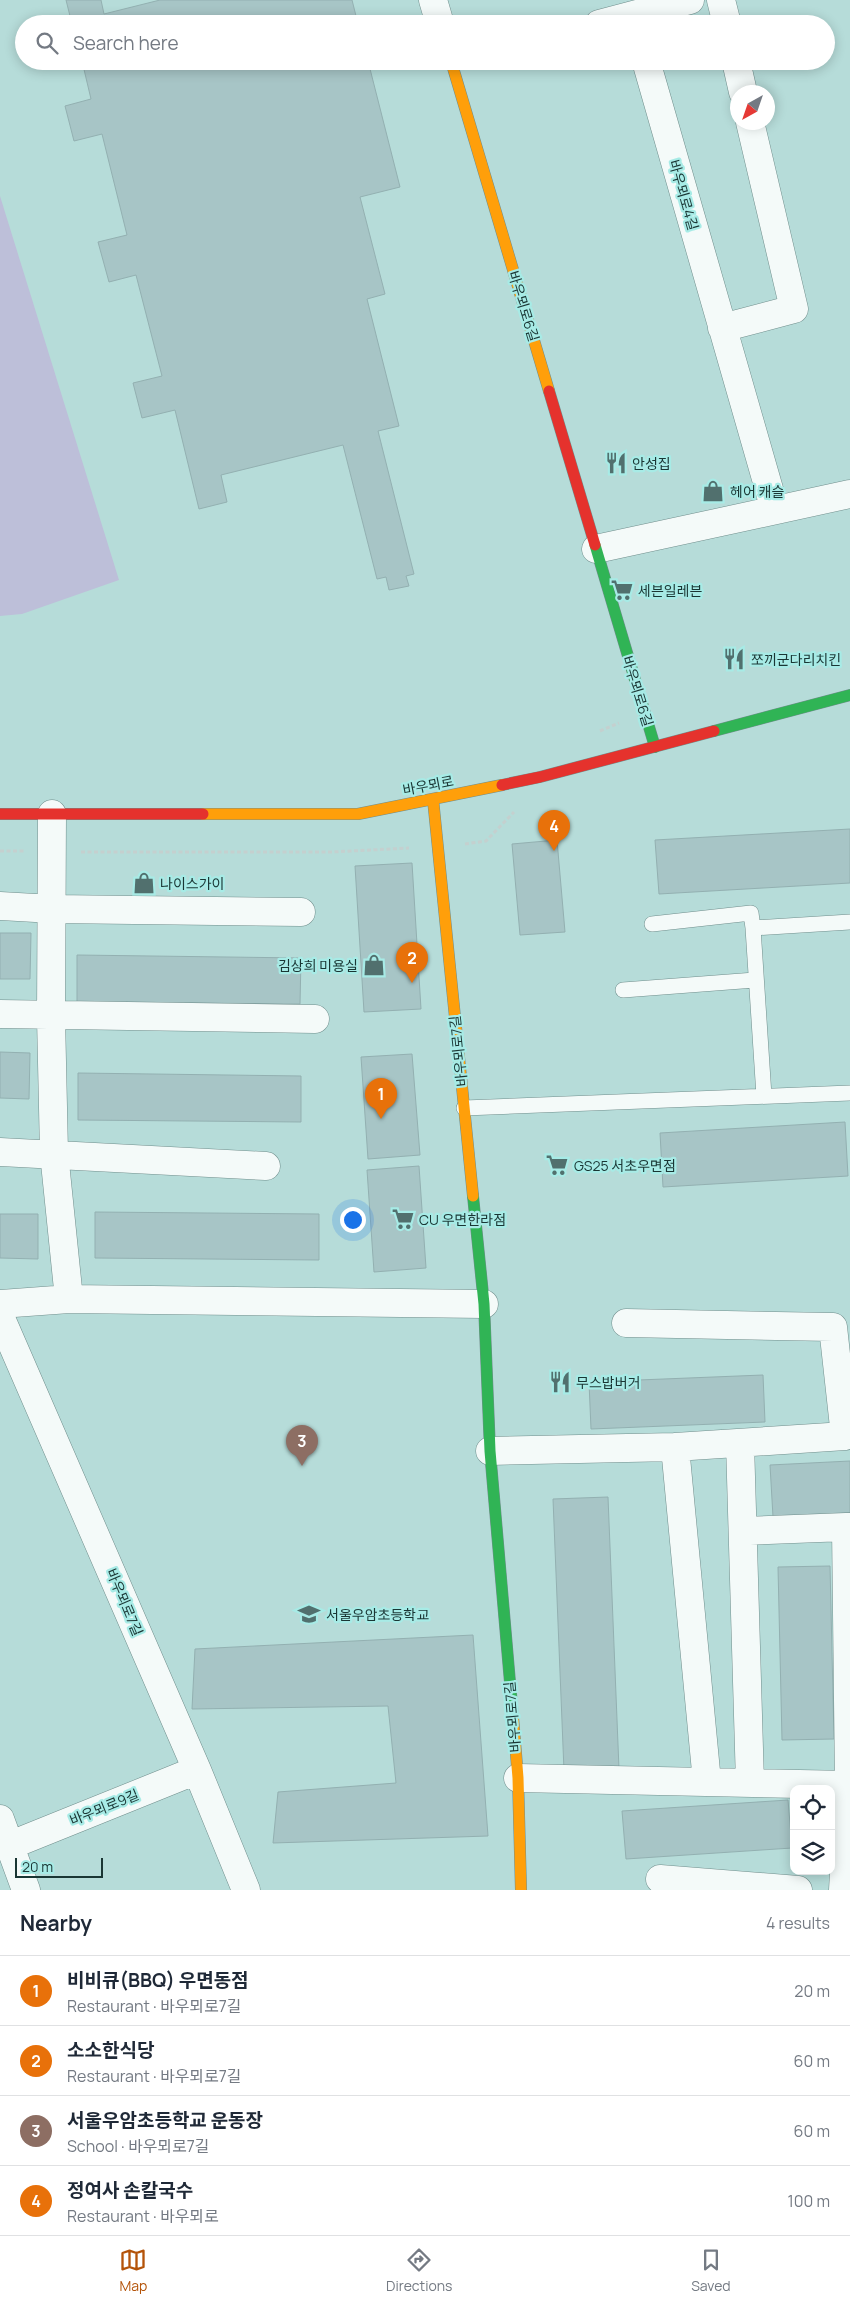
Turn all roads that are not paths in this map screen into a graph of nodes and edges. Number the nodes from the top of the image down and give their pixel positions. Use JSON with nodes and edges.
{"nodes":[{"id":1,"x":433,"y":0,"type":"edge"},
{"id":2,"x":690,"y":0,"type":"edge"},
{"id":3,"x":721,"y":0,"type":"edge"},
{"id":4,"x":632,"y":13,"type":"edge"},
{"id":5,"x":437,"y":15,"type":"edge"},
{"id":6,"x":725,"y":15,"type":"edge"},
{"id":7,"x":455,"y":70,"type":"edge"},
{"id":8,"x":649,"y":70,"type":"edge"},
{"id":9,"x":738,"y":70,"type":"edge"},
{"id":10,"x":741,"y":85,"type":"edge"},
{"id":11,"x":752,"y":130,"type":"edge"},
{"id":12,"x":722,"y":328,"type":"junction"},
{"id":13,"x":850,"y":494,"type":"edge"},
{"id":14,"x":775,"y":510,"type":"junction"},
{"id":15,"x":596,"y":549,"type":"junction"},
{"id":16,"x":850,"y":696,"type":"edge"},
{"id":17,"x":655,"y":747,"type":"junction"},
{"id":18,"x":433,"y":799,"type":"junction"},
{"id":19,"x":0,"y":814,"type":"edge"},
{"id":20,"x":52,"y":814,"type":"junction"},
{"id":21,"x":0,"y":906,"type":"edge"},
{"id":22,"x":53,"y":909,"type":"junction"},
{"id":23,"x":301,"y":912,"type":"dead end"},
{"id":24,"x":850,"y":922,"type":"edge"},
{"id":25,"x":652,"y":924,"type":"dead end"},
{"id":26,"x":753,"y":928,"type":"junction"},
{"id":27,"x":755,"y":980,"type":"junction"},
{"id":28,"x":623,"y":990,"type":"dead end"},
{"id":29,"x":0,"y":1014,"type":"edge"},
{"id":30,"x":51,"y":1017,"type":"junction"},
{"id":31,"x":315,"y":1019,"type":"dead end"},
{"id":32,"x":850,"y":1093,"type":"edge"},
{"id":33,"x":764,"y":1096,"type":"junction"},
{"id":34,"x":464,"y":1108,"type":"junction"},
{"id":35,"x":0,"y":1152,"type":"edge"},
{"id":36,"x":54,"y":1153,"type":"junction"},
{"id":37,"x":266,"y":1166,"type":"dead end"},
{"id":38,"x":69,"y":1299,"type":"junction"},
{"id":39,"x":0,"y":1304,"type":"edge"},
{"id":40,"x":484,"y":1304,"type":"junction"},
{"id":41,"x":0,"y":1316,"type":"edge"},
{"id":42,"x":626,"y":1323,"type":"dead end"},
{"id":43,"x":740,"y":1443,"type":"junction"},
{"id":44,"x":675,"y":1447,"type":"junction"},
{"id":45,"x":490,"y":1451,"type":"junction"},
{"id":46,"x":848,"y":1527,"type":"edge"},
{"id":47,"x":743,"y":1531,"type":"junction"},
{"id":48,"x":197,"y":1770,"type":"junction"},
{"id":49,"x":518,"y":1778,"type":"junction"},
{"id":50,"x":707,"y":1782,"type":"junction"},
{"id":51,"x":750,"y":1783,"type":"junction"},
{"id":52,"x":850,"y":1785,"type":"edge"},
{"id":53,"x":0,"y":1819,"type":"edge"},
{"id":54,"x":11,"y":1845,"type":"junction"},
{"id":55,"x":660,"y":1879,"type":"dead end"},
{"id":56,"x":26,"y":1890,"type":"edge"},
{"id":57,"x":246,"y":1890,"type":"edge"},
{"id":58,"x":521,"y":1890,"type":"edge"},
{"id":59,"x":798,"y":1890,"type":"edge"},
{"id":60,"x":842,"y":1890,"type":"edge"}],
"edges":[{"from":1,"to":5,"type":"street"},
{"from":2,"to":4,"type":"street"},
{"from":3,"to":6,"type":"street"},
{"from":7,"to":15,"type":"street","name":"바우뫼로6길"},
{"from":8,"to":12,"type":"street","name":"바우뫼로4길"},
{"from":9,"to":10,"type":"street"},
{"from":11,"to":12,"type":"street"},
{"from":12,"to":14,"type":"street","name":"바우뫼로4길"},
{"from":13,"to":14,"type":"street"},
{"from":14,"to":15,"type":"street"},
{"from":15,"to":17,"type":"street","name":"바우뫼로6길"},
{"from":16,"to":17,"type":"street","name":"바우뫼로"},
{"from":17,"to":18,"type":"street","name":"바우뫼로"},
{"from":18,"to":20,"type":"street","name":"바우뫼로"},
{"from":18,"to":34,"type":"street","name":"바우뫼로7길"},
{"from":19,"to":20,"type":"street","name":"바우뫼로"},
{"from":20,"to":22,"type":"street"},
{"from":21,"to":22,"type":"street"},
{"from":22,"to":23,"type":"street"},
{"from":22,"to":30,"type":"street"},
{"from":24,"to":26,"type":"lane"},
{"from":25,"to":26,"type":"lane"},
{"from":26,"to":27,"type":"lane"},
{"from":27,"to":28,"type":"lane"},
{"from":27,"to":33,"type":"lane"},
{"from":29,"to":30,"type":"street"},
{"from":30,"to":31,"type":"street"},
{"from":30,"to":36,"type":"street"},
{"from":32,"to":33,"type":"lane"},
{"from":33,"to":34,"type":"lane"},
{"from":34,"to":40,"type":"street","name":"바우뫼로7길"},
{"from":35,"to":36,"type":"street"},
{"from":36,"to":37,"type":"street"},
{"from":36,"to":38,"type":"street"},
{"from":38,"to":39,"type":"street"},
{"from":38,"to":40,"type":"street"},
{"from":40,"to":45,"type":"street","name":"바우뫼로7길"},
{"from":41,"to":48,"type":"street","name":"바우뫼로7길"},
{"from":42,"to":43,"type":"street"},
{"from":43,"to":44,"type":"street"},
{"from":43,"to":47,"type":"street"},
{"from":44,"to":45,"type":"street"},
{"from":44,"to":50,"type":"street"},
{"from":45,"to":49,"type":"street","name":"바우뫼로7길"},
{"from":46,"to":47,"type":"street"},
{"from":46,"to":52,"type":"street"},
{"from":47,"to":51,"type":"street"},
{"from":48,"to":54,"type":"street","name":"바우뫼로9길"},
{"from":48,"to":57,"type":"street","name":"바우뫼로7길"},
{"from":49,"to":50,"type":"street"},
{"from":49,"to":58,"type":"street","name":"바우뫼로7길"},
{"from":50,"to":51,"type":"street"},
{"from":51,"to":52,"type":"street"},
{"from":52,"to":60,"type":"street"},
{"from":53,"to":54,"type":"street"},
{"from":54,"to":56,"type":"street"},
{"from":55,"to":59,"type":"street"}]}
